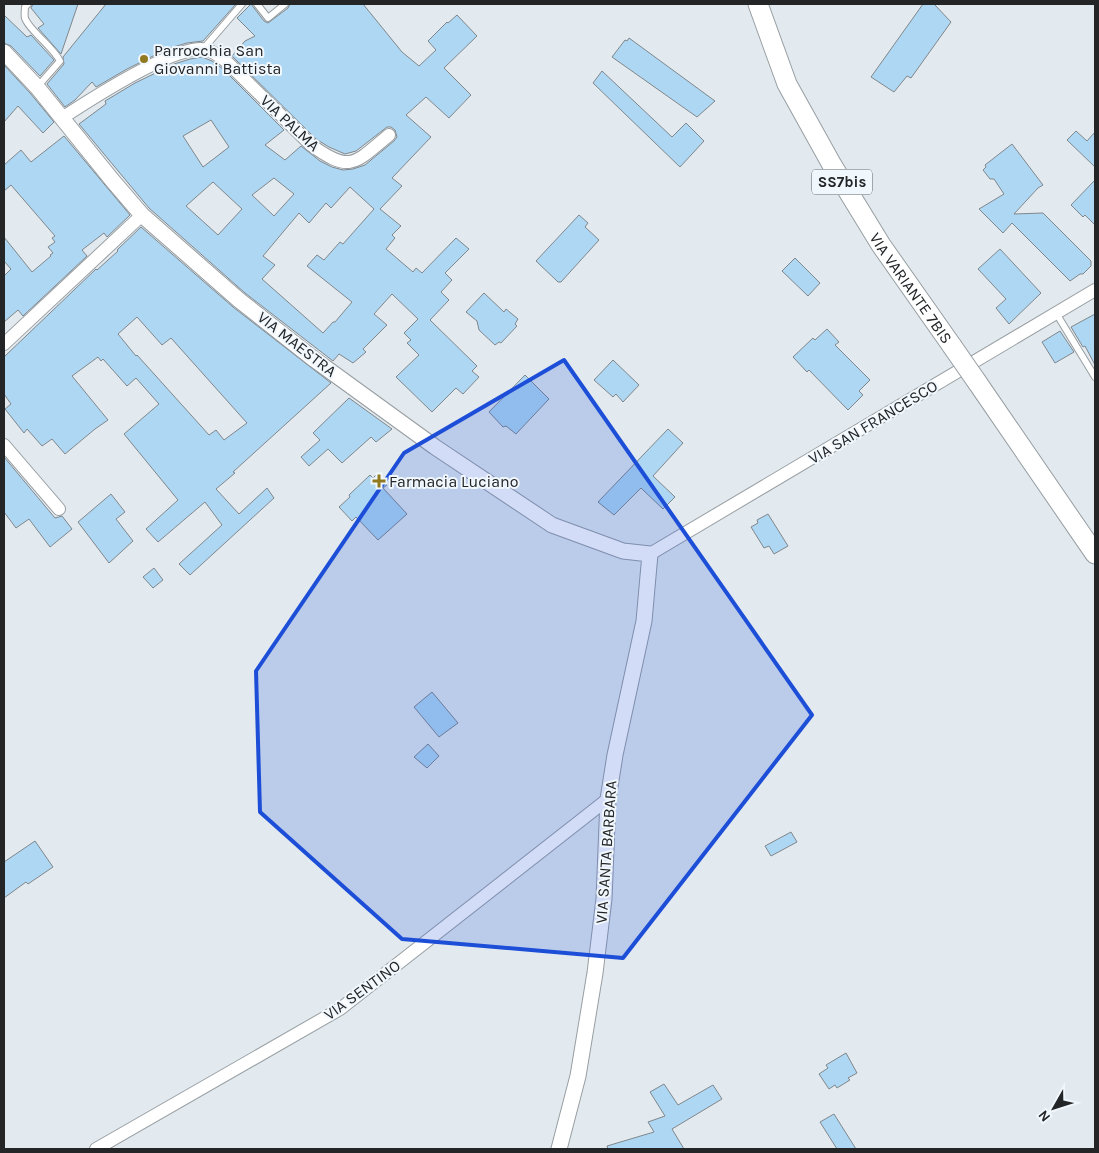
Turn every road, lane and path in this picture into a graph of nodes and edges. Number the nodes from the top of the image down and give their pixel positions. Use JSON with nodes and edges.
{"nodes":[{"id":1,"x":28,"y":4,"type":"edge"},
{"id":2,"x":242,"y":4,"type":"edge"},
{"id":3,"x":257,"y":4,"type":"edge"},
{"id":4,"x":285,"y":4,"type":"edge"},
{"id":5,"x":758,"y":4,"type":"edge"},
{"id":6,"x":204,"y":48,"type":"junction"},
{"id":7,"x":4,"y":52,"type":"edge"},
{"id":8,"x":37,"y":87,"type":"junction"},
{"id":9,"x":62,"y":118,"type":"junction"},
{"id":10,"x":389,"y":135,"type":"dead end"},
{"id":11,"x":142,"y":216,"type":"junction"},
{"id":12,"x":1095,"y":290,"type":"edge"},
{"id":13,"x":1056,"y":313,"type":"junction"},
{"id":14,"x":4,"y":344,"type":"edge"},
{"id":15,"x":1095,"y":376,"type":"edge"},
{"id":16,"x":4,"y":445,"type":"edge"},
{"id":17,"x":59,"y":510,"type":"dead end"},
{"id":18,"x":650,"y":554,"type":"junction"},
{"id":19,"x":1095,"y":554,"type":"edge"},
{"id":20,"x":608,"y":799,"type":"junction"},
{"id":21,"x":96,"y":1149,"type":"edge"},
{"id":22,"x":559,"y":1149,"type":"edge"}],
"edges":[{"from":1,"to":8,"type":"lane"},
{"from":2,"to":6,"type":"lane"},
{"from":3,"to":4,"type":"lane"},
{"from":5,"to":19,"type":"main road","name":"VIA VARIANTE 7BIS","number":"SS7bis","bridge":true},
{"from":6,"to":9,"type":"street"},
{"from":6,"to":10,"type":"street","name":"VIA PALMA"},
{"from":7,"to":8,"type":"street","name":"VIA MAESTRA"},
{"from":8,"to":9,"type":"street","name":"VIA MAESTRA"},
{"from":9,"to":11,"type":"street","name":"VIA MAESTRA"},
{"from":11,"to":14,"type":"street"},
{"from":11,"to":18,"type":"street","name":"VIA MAESTRA"},
{"from":12,"to":13,"type":"street","name":"VIA SAN FRANCESCO"},
{"from":13,"to":15,"type":"lane"},
{"from":13,"to":18,"type":"street","name":"VIA SAN FRANCESCO"},
{"from":16,"to":17,"type":"street"},
{"from":18,"to":20,"type":"street","name":"VIA SANTA BARBARA"},
{"from":20,"to":21,"type":"street","name":"VIA SENTINO"},
{"from":20,"to":22,"type":"street","name":"VIA SANTA BARBARA"}]}
